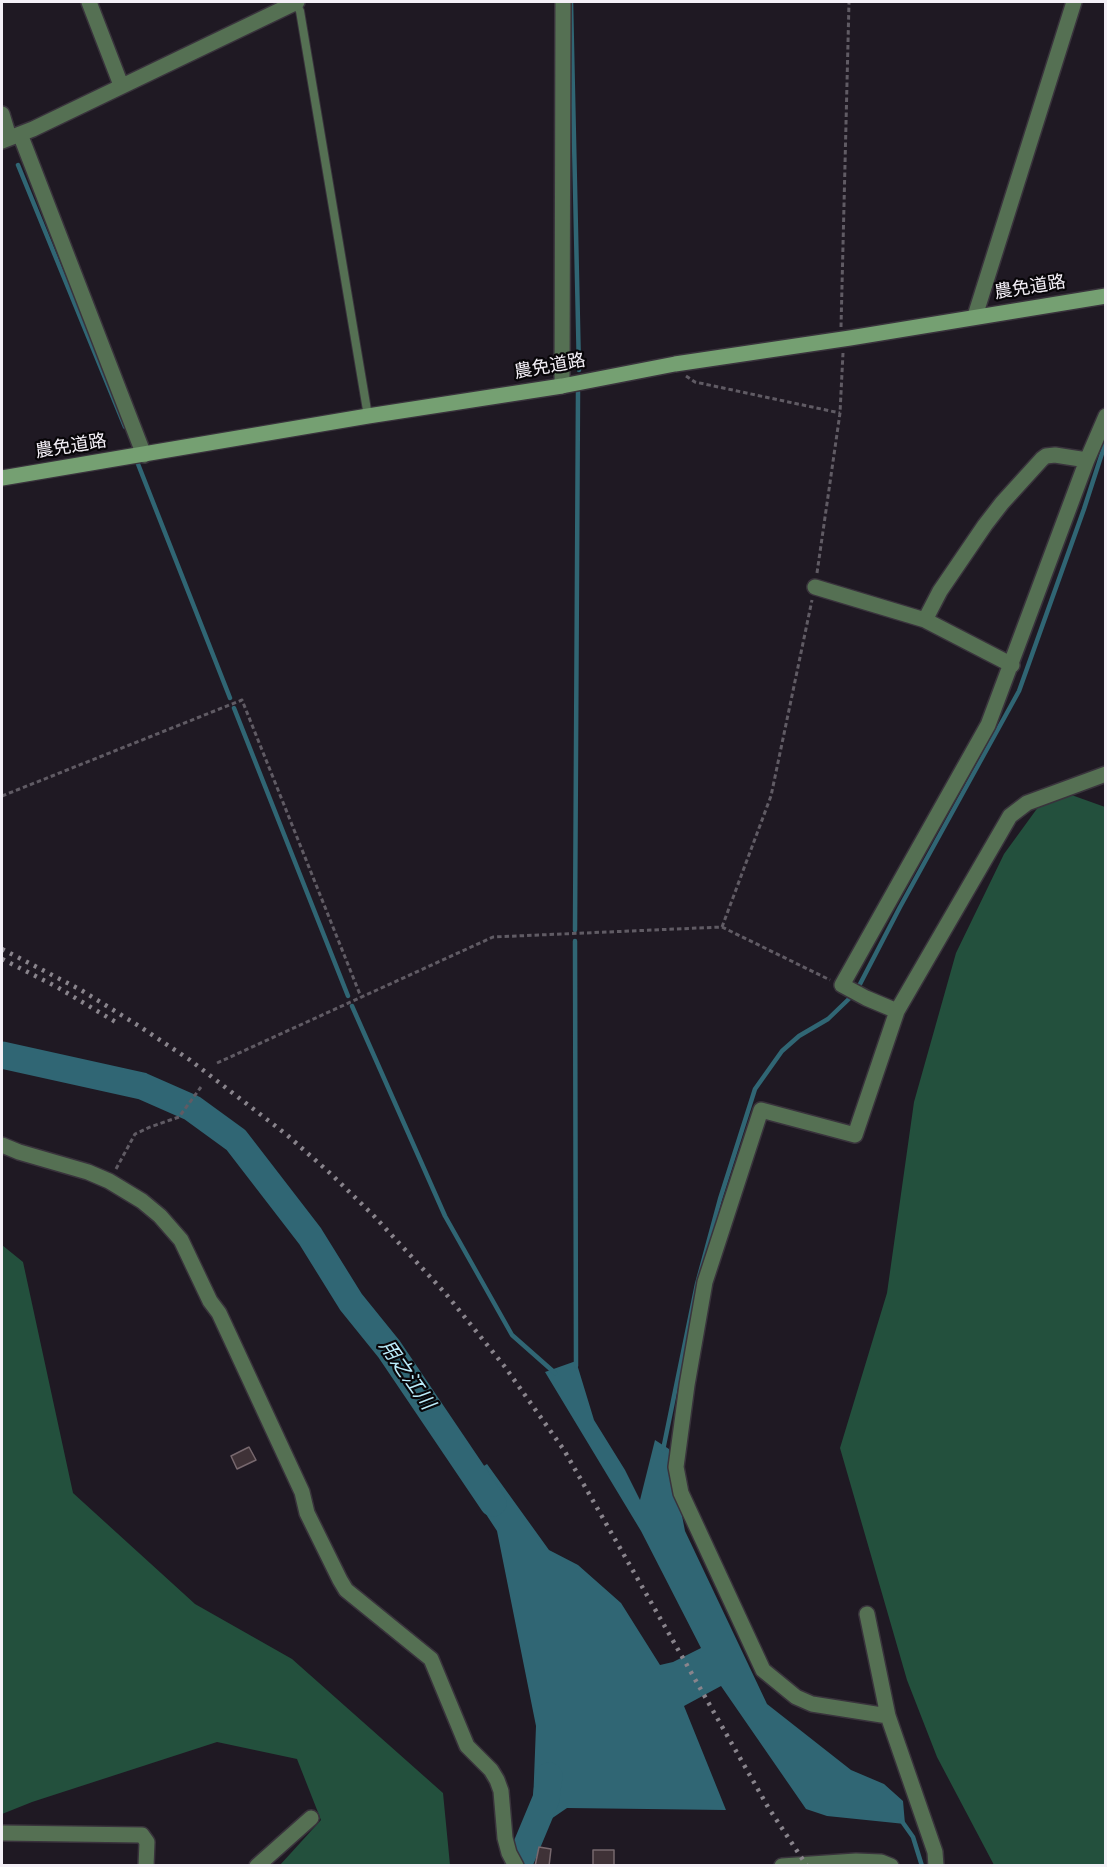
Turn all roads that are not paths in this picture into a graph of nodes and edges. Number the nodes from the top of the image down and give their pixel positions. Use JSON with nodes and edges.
{"nodes":[{"id":1,"x":89,"y":2,"type":"edge"},
{"id":2,"x":296,"y":2,"type":"edge"},
{"id":3,"x":563,"y":2,"type":"edge"},
{"id":4,"x":1074,"y":2,"type":"edge"},
{"id":5,"x":121,"y":85,"type":"junction"},
{"id":6,"x":2,"y":114,"type":"edge"},
{"id":7,"x":10,"y":137,"type":"edge"},
{"id":8,"x":1106,"y":296,"type":"edge"},
{"id":9,"x":975,"y":316,"type":"junction"},
{"id":10,"x":562,"y":386,"type":"junction"},
{"id":11,"x":368,"y":416,"type":"junction"},
{"id":12,"x":1106,"y":416,"type":"edge"},
{"id":13,"x":144,"y":455,"type":"junction"},
{"id":14,"x":1087,"y":460,"type":"junction"},
{"id":15,"x":2,"y":478,"type":"edge"},
{"id":16,"x":815,"y":586,"type":"road end"},
{"id":17,"x":925,"y":620,"type":"junction"},
{"id":18,"x":1012,"y":665,"type":"junction"},
{"id":19,"x":1106,"y":774,"type":"edge"},
{"id":20,"x":895,"y":1010,"type":"junction"},
{"id":21,"x":2,"y":1145,"type":"edge"},
{"id":22,"x":867,"y":1614,"type":"dead end"},
{"id":23,"x":888,"y":1716,"type":"junction"},
{"id":24,"x":311,"y":1818,"type":"dead end"},
{"id":25,"x":2,"y":1833,"type":"edge"},
{"id":26,"x":146,"y":1866,"type":"edge"},
{"id":27,"x":257,"y":1866,"type":"edge"},
{"id":28,"x":516,"y":1866,"type":"edge"},
{"id":29,"x":782,"y":1866,"type":"edge"},
{"id":30,"x":891,"y":1866,"type":"edge"},
{"id":31,"x":936,"y":1866,"type":"edge"}],
"edges":[{"from":1,"to":5,"type":"street"},
{"from":2,"to":5,"type":"street"},
{"from":2,"to":11,"type":"lane"},
{"from":3,"to":10,"type":"street"},
{"from":4,"to":9,"type":"street"},
{"from":5,"to":7,"type":"street"},
{"from":6,"to":7,"type":"street"},
{"from":7,"to":13,"type":"street"},
{"from":8,"to":9,"type":"street","name":"農免道路"},
{"from":9,"to":10,"type":"street","name":"農免道路"},
{"from":10,"to":11,"type":"street","name":"農免道路"},
{"from":11,"to":13,"type":"street","name":"農免道路"},
{"from":12,"to":14,"type":"street"},
{"from":13,"to":15,"type":"street","name":"農免道路"},
{"from":14,"to":17,"type":"street"},
{"from":14,"to":18,"type":"street"},
{"from":16,"to":17,"type":"street"},
{"from":17,"to":18,"type":"street"},
{"from":18,"to":20,"type":"street"},
{"from":19,"to":20,"type":"street"},
{"from":20,"to":23,"type":"street"},
{"from":21,"to":28,"type":"street"},
{"from":22,"to":23,"type":"street"},
{"from":23,"to":31,"type":"street"},
{"from":24,"to":27,"type":"street"},
{"from":25,"to":26,"type":"street"},
{"from":29,"to":30,"type":"street"}]}
